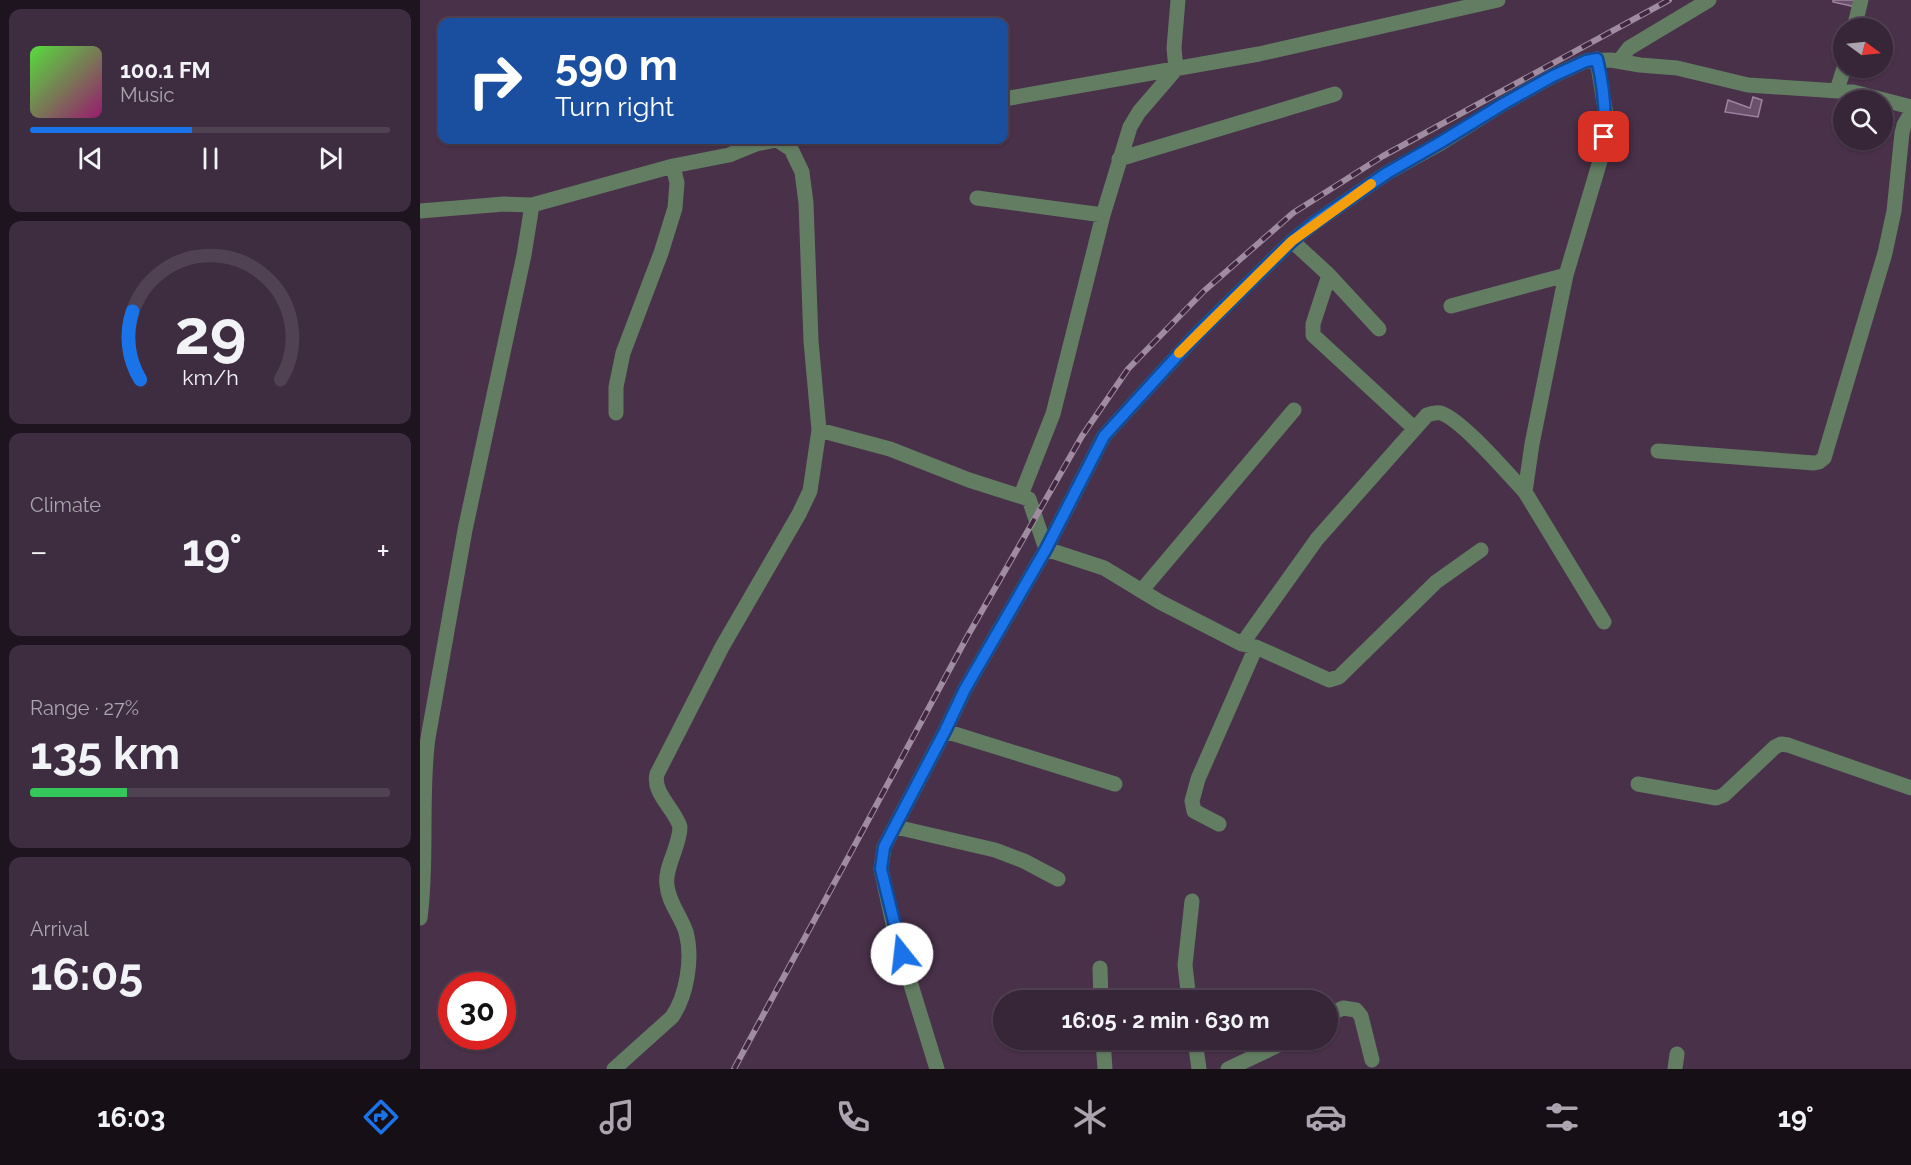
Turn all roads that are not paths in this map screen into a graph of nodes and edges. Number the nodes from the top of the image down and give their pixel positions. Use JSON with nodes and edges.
{"nodes":[{"id":1,"x":1178,"y":0,"type":"edge"},
{"id":2,"x":1498,"y":0,"type":"edge"},
{"id":3,"x":1709,"y":0,"type":"edge"},
{"id":4,"x":1861,"y":0,"type":"edge"},
{"id":5,"x":1856,"y":18,"type":"edge"},
{"id":6,"x":1597,"y":59,"type":"junction"},
{"id":7,"x":1619,"y":61,"type":"junction"},
{"id":8,"x":1176,"y":69,"type":"junction"},
{"id":9,"x":1841,"y":78,"type":"edge"},
{"id":10,"x":1838,"y":90,"type":"joint"},
{"id":11,"x":1335,"y":94,"type":"dead end"},
{"id":12,"x":1008,"y":98,"type":"edge"},
{"id":13,"x":1893,"y":102,"type":"edge"},
{"id":14,"x":1911,"y":107,"type":"edge"},
{"id":15,"x":1911,"y":113,"type":"edge"},
{"id":16,"x":756,"y":144,"type":"edge"},
{"id":17,"x":783,"y":144,"type":"edge"},
{"id":18,"x":1119,"y":159,"type":"junction"},
{"id":19,"x":673,"y":166,"type":"junction"},
{"id":20,"x":977,"y":198,"type":"dead end"},
{"id":21,"x":532,"y":205,"type":"junction"},
{"id":22,"x":420,"y":211,"type":"edge"},
{"id":23,"x":1102,"y":215,"type":"junction"},
{"id":24,"x":1292,"y":241,"type":"junction"},
{"id":25,"x":1329,"y":275,"type":"junction"},
{"id":26,"x":1566,"y":275,"type":"junction"},
{"id":27,"x":1451,"y":306,"type":"dead end"},
{"id":28,"x":1379,"y":329,"type":"dead end"},
{"id":29,"x":1294,"y":410,"type":"dead end"},
{"id":30,"x":616,"y":413,"type":"dead end"},
{"id":31,"x":1415,"y":429,"type":"junction"},
{"id":32,"x":819,"y":430,"type":"junction"},
{"id":33,"x":1658,"y":451,"type":"dead end"},
{"id":34,"x":1525,"y":492,"type":"junction"},
{"id":35,"x":1021,"y":495,"type":"junction"},
{"id":36,"x":1046,"y":549,"type":"junction"},
{"id":37,"x":1481,"y":550,"type":"dead end"},
{"id":38,"x":1142,"y":590,"type":"junction"},
{"id":39,"x":1604,"y":622,"type":"dead end"},
{"id":40,"x":1249,"y":645,"type":"junction"},
{"id":41,"x":945,"y":731,"type":"junction"},
{"id":42,"x":1638,"y":783,"type":"dead end"},
{"id":43,"x":1115,"y":784,"type":"dead end"},
{"id":44,"x":1911,"y":788,"type":"edge"},
{"id":45,"x":422,"y":790,"type":"edge"},
{"id":46,"x":1219,"y":824,"type":"dead end"},
{"id":47,"x":896,"y":827,"type":"junction"},
{"id":48,"x":1058,"y":879,"type":"dead end"},
{"id":49,"x":1192,"y":901,"type":"dead end"},
{"id":50,"x":420,"y":918,"type":"edge"},
{"id":51,"x":1100,"y":968,"type":"dead end"},
{"id":52,"x":1101,"y":990,"type":"edge"},
{"id":53,"x":1188,"y":990,"type":"edge"},
{"id":54,"x":1338,"y":1010,"type":"edge"},
{"id":55,"x":1103,"y":1050,"type":"edge"},
{"id":56,"x":1196,"y":1050,"type":"edge"},
{"id":57,"x":1268,"y":1050,"type":"edge"},
{"id":58,"x":1372,"y":1060,"type":"dead end"},
{"id":59,"x":615,"y":1069,"type":"edge"},
{"id":60,"x":937,"y":1069,"type":"edge"},
{"id":61,"x":1105,"y":1069,"type":"edge"},
{"id":62,"x":1199,"y":1069,"type":"edge"},
{"id":63,"x":1228,"y":1069,"type":"edge"}],
"edges":[{"from":1,"to":8,"type":"street"},
{"from":2,"to":8,"type":"street"},
{"from":3,"to":7,"type":"street"},
{"from":4,"to":5,"type":"street"},
{"from":6,"to":7,"type":"street"},
{"from":6,"to":24,"type":"street"},
{"from":6,"to":26,"type":"street"},
{"from":7,"to":10,"type":"street"},
{"from":8,"to":12,"type":"street"},
{"from":8,"to":18,"type":"street"},
{"from":9,"to":10,"type":"street"},
{"from":11,"to":18,"type":"street"},
{"from":13,"to":14,"type":"street"},
{"from":15,"to":33,"type":"street"},
{"from":16,"to":19,"type":"street"},
{"from":17,"to":32,"type":"street"},
{"from":18,"to":23,"type":"street"},
{"from":19,"to":21,"type":"street"},
{"from":19,"to":30,"type":"street"},
{"from":20,"to":23,"type":"street"},
{"from":21,"to":22,"type":"street"},
{"from":21,"to":45,"type":"street"},
{"from":23,"to":35,"type":"street"},
{"from":24,"to":25,"type":"street"},
{"from":24,"to":36,"type":"street"},
{"from":25,"to":28,"type":"street"},
{"from":25,"to":31,"type":"street"},
{"from":26,"to":27,"type":"street"},
{"from":26,"to":34,"type":"street"},
{"from":29,"to":38,"type":"street"},
{"from":31,"to":34,"type":"street"},
{"from":31,"to":40,"type":"street"},
{"from":32,"to":35,"type":"street"},
{"from":32,"to":59,"type":"street"},
{"from":34,"to":39,"type":"street"},
{"from":35,"to":36,"type":"street"},
{"from":36,"to":38,"type":"street"},
{"from":36,"to":41,"type":"street"},
{"from":37,"to":40,"type":"street"},
{"from":38,"to":40,"type":"street"},
{"from":40,"to":46,"type":"street"},
{"from":41,"to":43,"type":"street"},
{"from":41,"to":47,"type":"street"},
{"from":42,"to":44,"type":"street"},
{"from":45,"to":50,"type":"street"},
{"from":47,"to":48,"type":"street"},
{"from":47,"to":60,"type":"street"},
{"from":49,"to":53,"type":"street"},
{"from":51,"to":52,"type":"street"},
{"from":54,"to":58,"type":"street"},
{"from":55,"to":61,"type":"street"},
{"from":56,"to":62,"type":"street"},
{"from":57,"to":63,"type":"street"}]}
